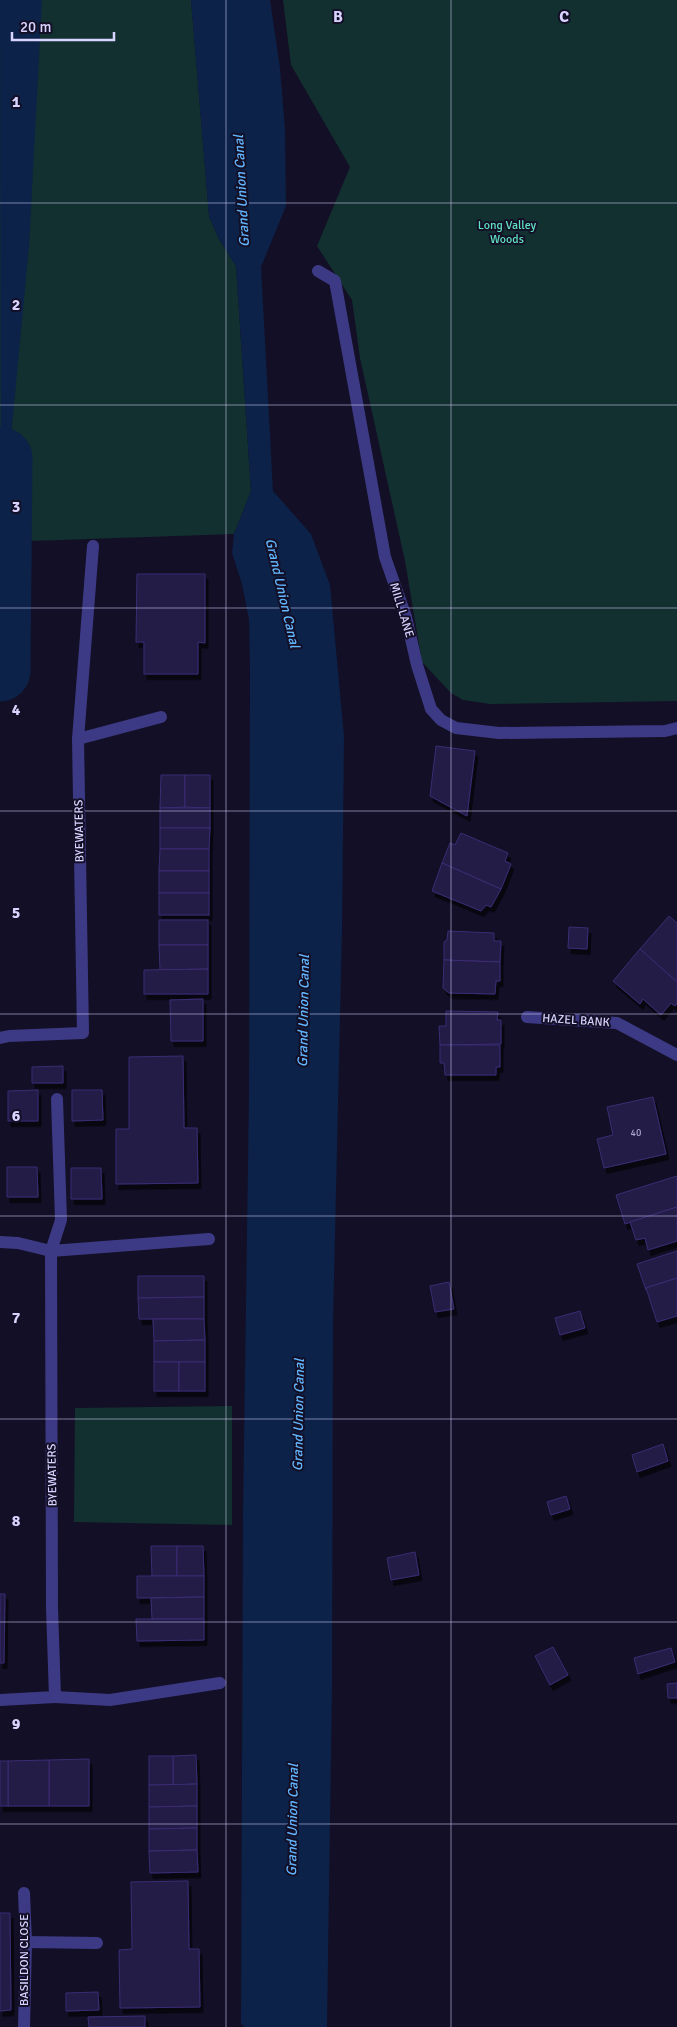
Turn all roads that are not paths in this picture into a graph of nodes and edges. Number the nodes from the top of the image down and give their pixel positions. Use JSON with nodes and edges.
{"nodes":[{"id":1,"x":318,"y":272,"type":"dead end"},
{"id":2,"x":93,"y":546,"type":"dead end"},
{"id":3,"x":161,"y":717,"type":"dead end"},
{"id":4,"x":677,"y":728,"type":"edge"},
{"id":5,"x":78,"y":739,"type":"junction"},
{"id":6,"x":527,"y":1018,"type":"dead end"},
{"id":7,"x":0,"y":1038,"type":"edge"},
{"id":8,"x":677,"y":1055,"type":"edge"},
{"id":9,"x":57,"y":1099,"type":"dead end"},
{"id":10,"x":209,"y":1240,"type":"dead end"},
{"id":11,"x":0,"y":1242,"type":"edge"},
{"id":12,"x":51,"y":1251,"type":"junction"},
{"id":13,"x":220,"y":1683,"type":"dead end"},
{"id":14,"x":55,"y":1697,"type":"junction"},
{"id":15,"x":0,"y":1700,"type":"edge"},
{"id":16,"x":24,"y":1893,"type":"dead end"},
{"id":17,"x":26,"y":1942,"type":"junction"},
{"id":18,"x":96,"y":1943,"type":"dead end"},
{"id":19,"x":24,"y":2027,"type":"edge"}],
"edges":[{"from":1,"to":4,"type":"street","name":"MILL LANE"},
{"from":2,"to":5,"type":"street","name":"BYEWATERS"},
{"from":3,"to":5,"type":"street"},
{"from":5,"to":7,"type":"street","name":"BYEWATERS"},
{"from":6,"to":8,"type":"street","name":"HAZEL BANK"},
{"from":9,"to":12,"type":"street","name":"BYEWATERS"},
{"from":10,"to":12,"type":"street"},
{"from":11,"to":12,"type":"street"},
{"from":12,"to":14,"type":"street","name":"BYEWATERS"},
{"from":13,"to":14,"type":"street"},
{"from":14,"to":15,"type":"street"},
{"from":16,"to":17,"type":"street","name":"BASILDON CLOSE"},
{"from":17,"to":18,"type":"street"},
{"from":17,"to":19,"type":"street","name":"BASILDON CLOSE"}]}
